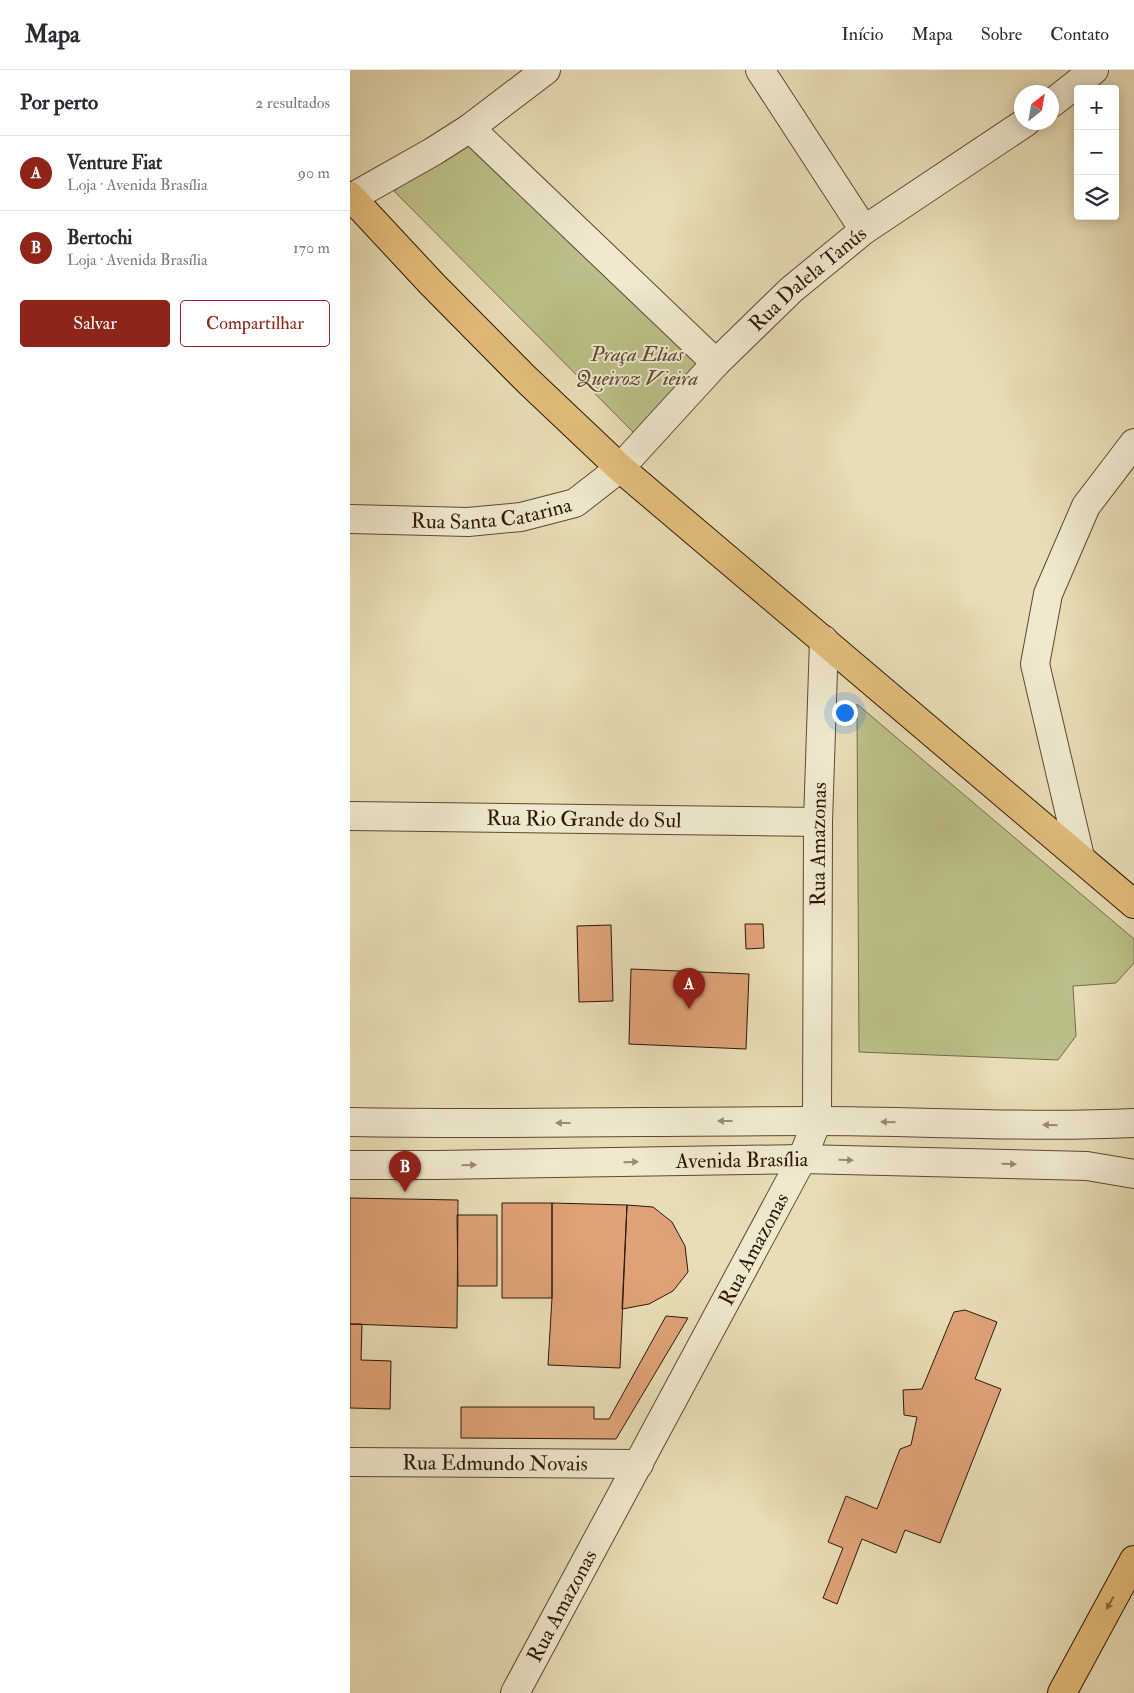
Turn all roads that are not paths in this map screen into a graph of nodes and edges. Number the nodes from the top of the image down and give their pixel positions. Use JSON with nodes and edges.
{"nodes":[{"id":1,"x":546,"y":70,"type":"edge"},
{"id":2,"x":760,"y":70,"type":"edge"},
{"id":3,"x":1094,"y":70,"type":"edge"},
{"id":4,"x":1059,"y":98,"type":"edge"},
{"id":5,"x":470,"y":128,"type":"junction"},
{"id":6,"x":1014,"y":130,"type":"edge"},
{"id":7,"x":351,"y":197,"type":"edge"},
{"id":8,"x":864,"y":230,"type":"junction"},
{"id":9,"x":716,"y":363,"type":"junction"},
{"id":10,"x":1134,"y":443,"type":"edge"},
{"id":11,"x":620,"y":468,"type":"junction"},
{"id":12,"x":350,"y":519,"type":"edge"},
{"id":13,"x":824,"y":640,"type":"junction"},
{"id":14,"x":350,"y":816,"type":"edge"},
{"id":15,"x":818,"y":822,"type":"junction"},
{"id":16,"x":1080,"y":857,"type":"junction"},
{"id":17,"x":1134,"y":904,"type":"edge"},
{"id":18,"x":817,"y":1121,"type":"junction"},
{"id":19,"x":350,"y":1122,"type":"edge"},
{"id":20,"x":1134,"y":1123,"type":"edge"},
{"id":21,"x":438,"y":1124,"type":"junction"},
{"id":22,"x":1086,"y":1125,"type":"junction"},
{"id":23,"x":802,"y":1159,"type":"junction"},
{"id":24,"x":350,"y":1165,"type":"edge"},
{"id":25,"x":437,"y":1165,"type":"junction"},
{"id":26,"x":1087,"y":1166,"type":"junction"},
{"id":27,"x":1134,"y":1174,"type":"edge"},
{"id":28,"x":350,"y":1462,"type":"edge"},
{"id":29,"x":639,"y":1464,"type":"junction"},
{"id":30,"x":1134,"y":1560,"type":"edge"},
{"id":31,"x":1082,"y":1654,"type":"junction"},
{"id":32,"x":515,"y":1693,"type":"edge"},
{"id":33,"x":1062,"y":1693,"type":"edge"},
{"id":34,"x":1074,"y":1693,"type":"edge"}],
"edges":[{"from":1,"to":5,"type":"street"},
{"from":2,"to":8,"type":"street"},
{"from":3,"to":4,"type":"street"},
{"from":5,"to":7,"type":"street"},
{"from":5,"to":9,"type":"street"},
{"from":6,"to":8,"type":"street","name":"Rua Dalela Tanús"},
{"from":7,"to":11,"type":"highway"},
{"from":8,"to":9,"type":"street","name":"Rua Dalela Tanús"},
{"from":9,"to":11,"type":"street","name":"Rua Dalela Tanús"},
{"from":10,"to":16,"type":"street"},
{"from":11,"to":12,"type":"street","name":"Rua Santa Catarina"},
{"from":11,"to":13,"type":"highway"},
{"from":13,"to":15,"type":"street","name":"Rua Amazonas"},
{"from":13,"to":16,"type":"highway"},
{"from":14,"to":15,"type":"street","name":"Rua Rio Grande do Sul"},
{"from":15,"to":18,"type":"street","name":"Rua Amazonas"},
{"from":16,"to":17,"type":"highway"},
{"from":18,"to":21,"type":"street","name":"Avenida Brasília","one_way":true},
{"from":22,"to":18,"type":"street","name":"Avenida Brasília","one_way":true},
{"from":18,"to":23,"type":"street","name":"Rua Amazonas"},
{"from":19,"to":21,"type":"street","name":"Avenida Brasília"},
{"from":20,"to":22,"type":"street","name":"Avenida Brasília"},
{"from":21,"to":25,"type":"street"},
{"from":22,"to":26,"type":"street"},
{"from":25,"to":23,"type":"street","name":"Avenida Brasília","one_way":true},
{"from":23,"to":26,"type":"street","name":"Avenida Brasília","one_way":true},
{"from":23,"to":29,"type":"street","name":"Rua Amazonas"},
{"from":24,"to":25,"type":"street","name":"Avenida Brasília"},
{"from":26,"to":27,"type":"street","name":"Avenida Brasília"},
{"from":28,"to":29,"type":"street","name":"Rua Edmundo Novais"},
{"from":29,"to":32,"type":"street","name":"Rua Amazonas"},
{"from":30,"to":31,"type":"highway","one_way":true},
{"from":31,"to":33,"type":"highway"},
{"from":31,"to":34,"type":"highway"}]}
